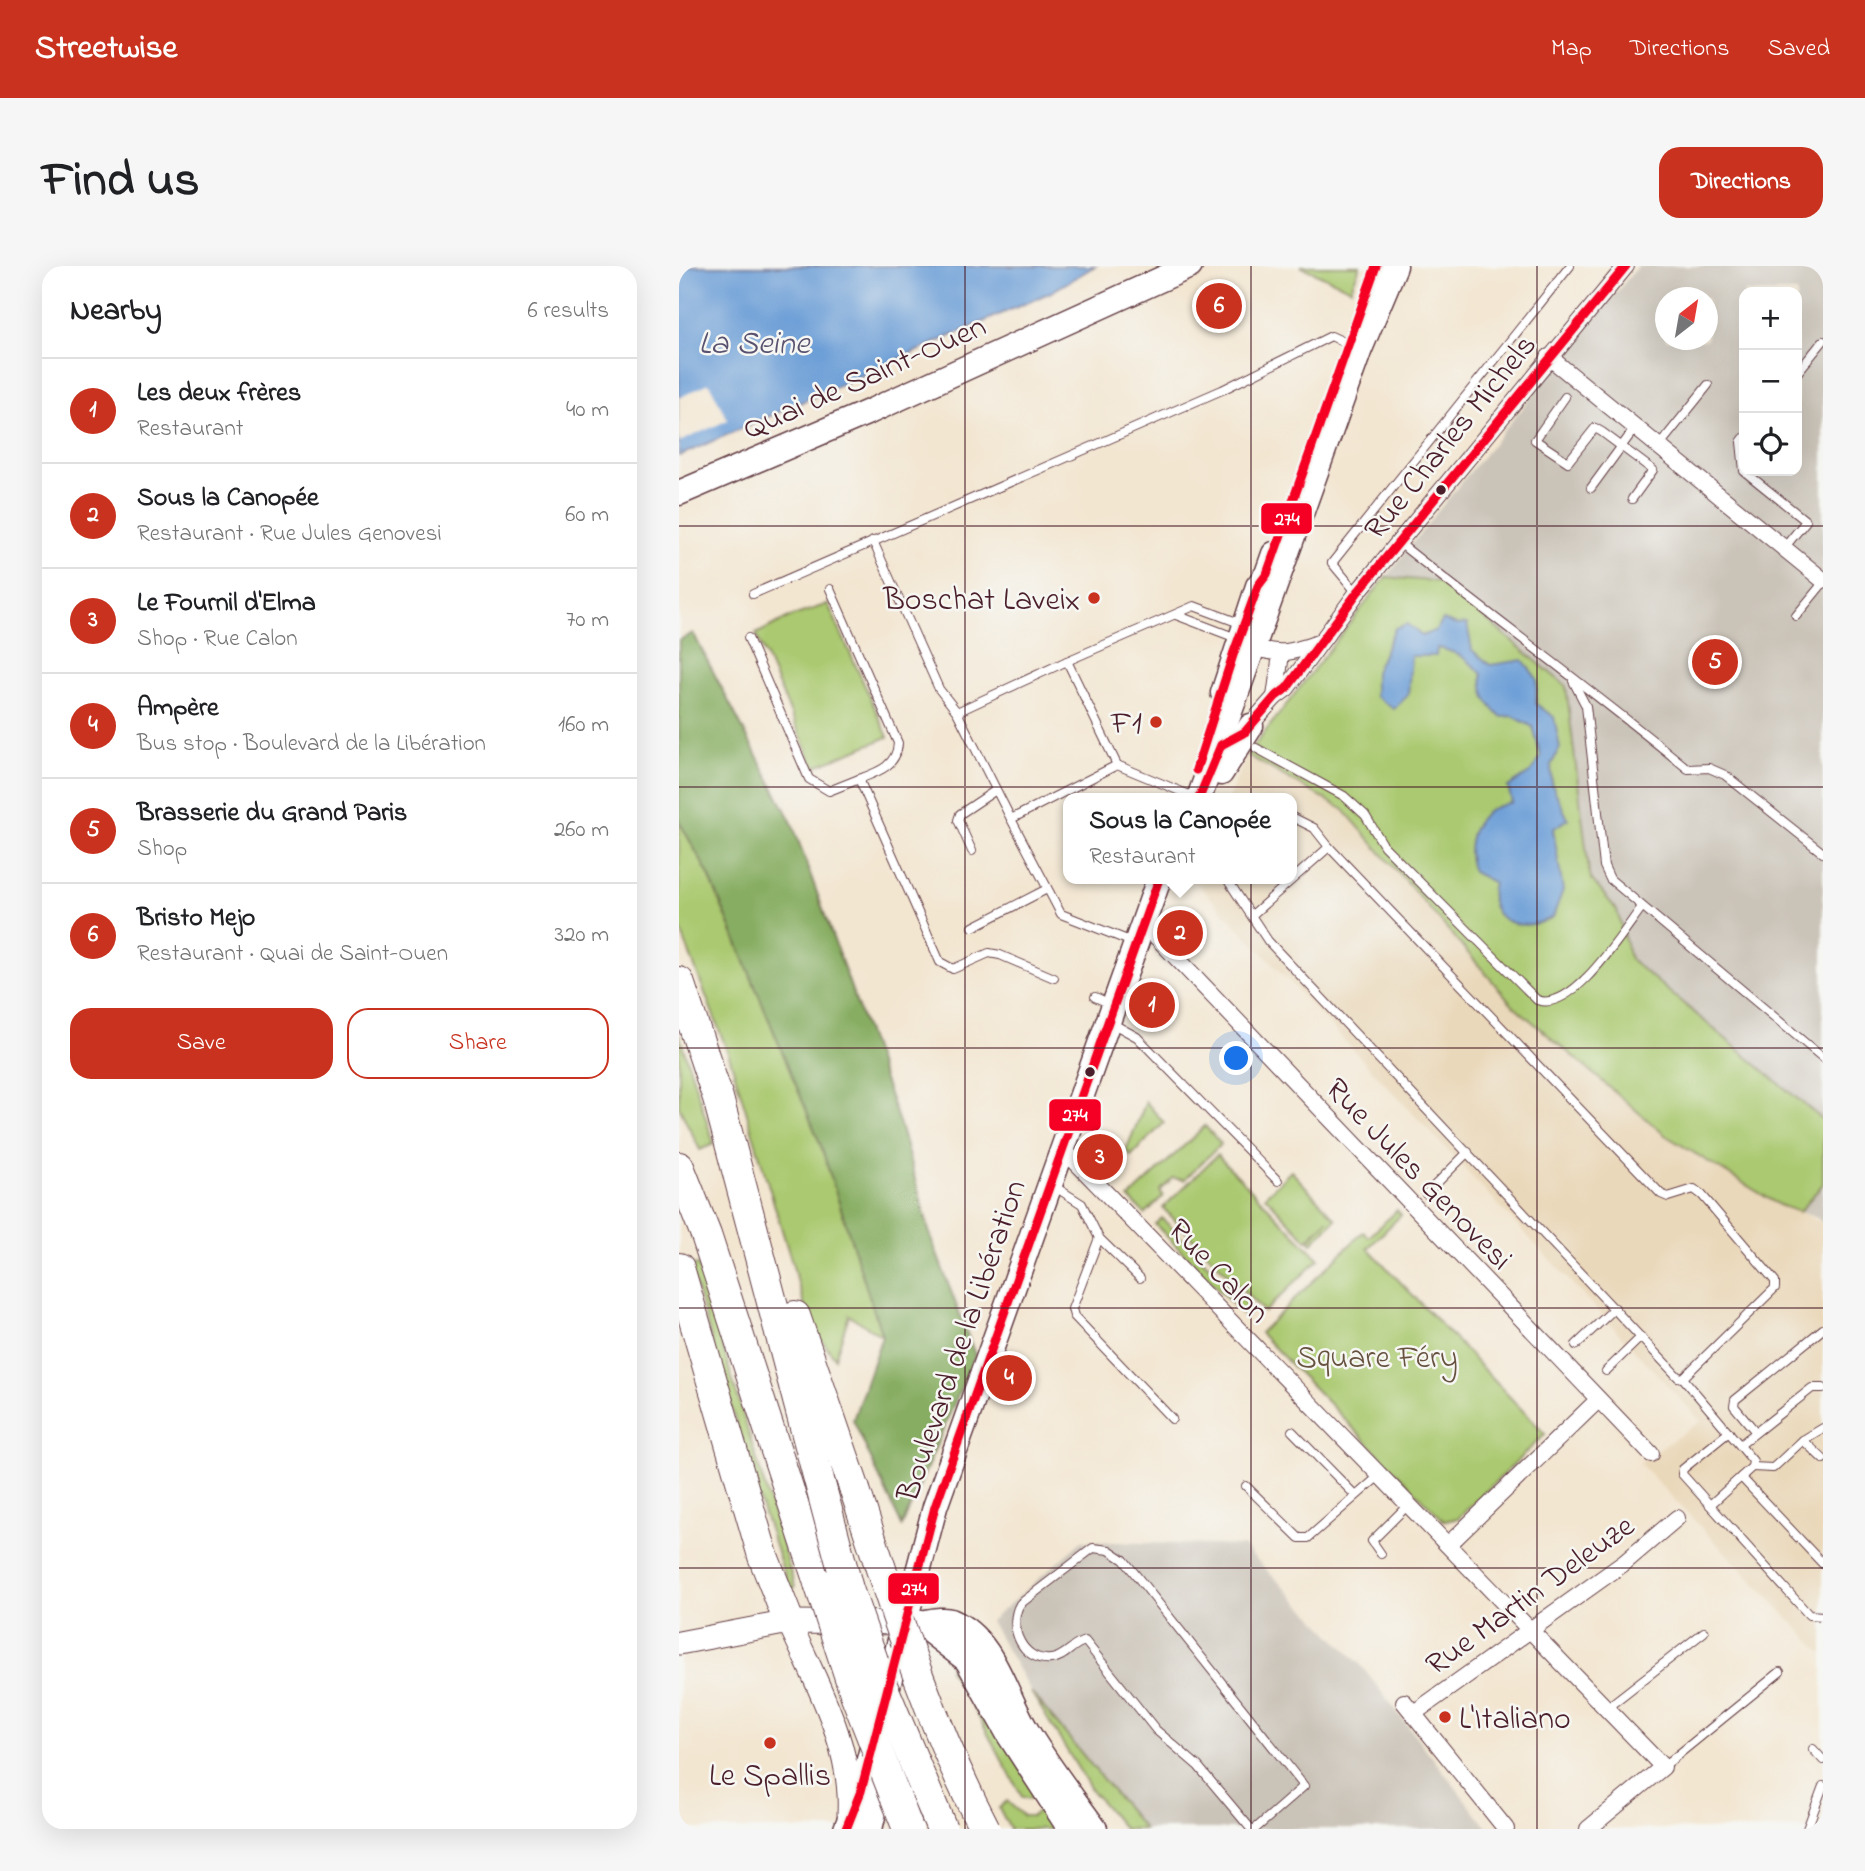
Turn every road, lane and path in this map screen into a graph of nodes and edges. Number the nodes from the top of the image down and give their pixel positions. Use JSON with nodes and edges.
{"nodes":[{"id":1,"x":1190,"y":266,"type":"edge"},
{"id":2,"x":1376,"y":266,"type":"edge"},
{"id":3,"x":1395,"y":266,"type":"edge"},
{"id":4,"x":1570,"y":266,"type":"edge"},
{"id":5,"x":1626,"y":266,"type":"edge"},
{"id":6,"x":1823,"y":341,"type":"edge"},
{"id":7,"x":1355,"y":347,"type":"junction"},
{"id":8,"x":1549,"y":357,"type":"junction"},
{"id":9,"x":1802,"y":367,"type":"edge"},
{"id":10,"x":1708,"y":385,"type":"dead end"},
{"id":11,"x":1565,"y":397,"type":"dead end"},
{"id":12,"x":1635,"y":428,"type":"junction"},
{"id":13,"x":1622,"y":446,"type":"junction"},
{"id":14,"x":1659,"y":446,"type":"junction"},
{"id":15,"x":1750,"y":476,"type":"edge"},
{"id":16,"x":1591,"y":488,"type":"dead end"},
{"id":17,"x":679,"y":493,"type":"edge"},
{"id":18,"x":1632,"y":499,"type":"dead end"},
{"id":19,"x":873,"y":541,"type":"junction"},
{"id":20,"x":1398,"y":542,"type":"junction"},
{"id":21,"x":1784,"y":548,"type":"junction"},
{"id":22,"x":1823,"y":581,"type":"edge"},
{"id":23,"x":830,"y":589,"type":"dead end"},
{"id":24,"x":1357,"y":593,"type":"junction"},
{"id":25,"x":753,"y":594,"type":"dead end"},
{"id":26,"x":1177,"y":615,"type":"junction"},
{"id":27,"x":1795,"y":616,"type":"dead end"},
{"id":28,"x":748,"y":638,"type":"dead end"},
{"id":29,"x":1244,"y":640,"type":"junction"},
{"id":30,"x":1318,"y":643,"type":"junction"},
{"id":31,"x":1281,"y":654,"type":"junction"},
{"id":32,"x":1067,"y":661,"type":"junction"},
{"id":33,"x":1572,"y":679,"type":"junction"},
{"id":34,"x":1275,"y":697,"type":"junction"},
{"id":35,"x":957,"y":712,"type":"junction"},
{"id":36,"x":1253,"y":737,"type":"junction"},
{"id":37,"x":1221,"y":745,"type":"junction"},
{"id":38,"x":1117,"y":765,"type":"junction"},
{"id":39,"x":859,"y":779,"type":"junction"},
{"id":40,"x":996,"y":790,"type":"junction"},
{"id":41,"x":1185,"y":793,"type":"edge"},
{"id":42,"x":1196,"y":793,"type":"edge"},
{"id":43,"x":1197,"y":793,"type":"edge"},
{"id":44,"x":1199,"y":793,"type":"edge"},
{"id":45,"x":1011,"y":819,"type":"junction"},
{"id":46,"x":1297,"y":820,"type":"edge"},
{"id":47,"x":1329,"y":847,"type":"junction"},
{"id":48,"x":972,"y":851,"type":"dead end"},
{"id":49,"x":1823,"y":853,"type":"edge"},
{"id":50,"x":1297,"y":875,"type":"edge"},
{"id":51,"x":1158,"y":884,"type":"edge"},
{"id":52,"x":1166,"y":884,"type":"edge"},
{"id":53,"x":1173,"y":884,"type":"edge"},
{"id":54,"x":1230,"y":884,"type":"edge"},
{"id":55,"x":1287,"y":884,"type":"edge"},
{"id":56,"x":1047,"y":889,"type":"junction"},
{"id":57,"x":1642,"y":907,"type":"junction"},
{"id":58,"x":1252,"y":915,"type":"junction"},
{"id":59,"x":973,"y":927,"type":"dead end"},
{"id":60,"x":1147,"y":932,"type":"junction"},
{"id":61,"x":1054,"y":978,"type":"dead end"},
{"id":62,"x":679,"y":982,"type":"edge"},
{"id":63,"x":1111,"y":1009,"type":"junction"},
{"id":64,"x":1823,"y":1058,"type":"edge"},
{"id":65,"x":1468,"y":1152,"type":"junction"},
{"id":66,"x":1069,"y":1155,"type":"junction"},
{"id":67,"x":679,"y":1167,"type":"edge"},
{"id":68,"x":1278,"y":1181,"type":"dead end"},
{"id":69,"x":1055,"y":1186,"type":"junction"},
{"id":70,"x":1426,"y":1194,"type":"dead end"},
{"id":71,"x":1099,"y":1238,"type":"junction"},
{"id":72,"x":757,"y":1245,"type":"junction"},
{"id":73,"x":679,"y":1268,"type":"edge"},
{"id":74,"x":1140,"y":1278,"type":"dead end"},
{"id":75,"x":1615,"y":1308,"type":"junction"},
{"id":76,"x":1823,"y":1329,"type":"edge"},
{"id":77,"x":1641,"y":1337,"type":"junction"},
{"id":78,"x":1576,"y":1345,"type":"dead end"},
{"id":79,"x":1606,"y":1371,"type":"dead end"},
{"id":80,"x":1683,"y":1378,"type":"junction"},
{"id":81,"x":1823,"y":1388,"type":"edge"},
{"id":82,"x":1598,"y":1400,"type":"junction"},
{"id":83,"x":1172,"y":1419,"type":"dead end"},
{"id":84,"x":1823,"y":1427,"type":"edge"},
{"id":85,"x":1292,"y":1431,"type":"dead end"},
{"id":86,"x":1755,"y":1431,"type":"junction"},
{"id":87,"x":1729,"y":1432,"type":"junction"},
{"id":88,"x":1803,"y":1440,"type":"junction"},
{"id":89,"x":1740,"y":1445,"type":"junction"},
{"id":90,"x":1651,"y":1454,"type":"dead end"},
{"id":91,"x":1823,"y":1459,"type":"edge"},
{"id":92,"x":1752,"y":1467,"type":"junction"},
{"id":93,"x":1380,"y":1475,"type":"junction"},
{"id":94,"x":1741,"y":1477,"type":"junction"},
{"id":95,"x":1246,"y":1486,"type":"dead end"},
{"id":96,"x":1355,"y":1495,"type":"junction"},
{"id":97,"x":1409,"y":1504,"type":"junction"},
{"id":98,"x":1710,"y":1505,"type":"junction"},
{"id":99,"x":1677,"y":1518,"type":"dead end"},
{"id":100,"x":1448,"y":1545,"type":"junction"},
{"id":101,"x":1381,"y":1554,"type":"dead end"},
{"id":102,"x":1823,"y":1564,"type":"edge"},
{"id":103,"x":1823,"y":1616,"type":"edge"},
{"id":104,"x":789,"y":1622,"type":"junction"},
{"id":105,"x":912,"y":1623,"type":"junction"},
{"id":106,"x":1531,"y":1628,"type":"junction"},
{"id":107,"x":1704,"y":1632,"type":"dead end"},
{"id":108,"x":679,"y":1643,"type":"edge"},
{"id":109,"x":1780,"y":1672,"type":"dead end"},
{"id":110,"x":1608,"y":1707,"type":"junction"},
{"id":111,"x":1813,"y":1749,"type":"dead end"},
{"id":112,"x":1823,"y":1760,"type":"edge"},
{"id":113,"x":1663,"y":1767,"type":"junction"},
{"id":114,"x":1064,"y":1786,"type":"junction"},
{"id":115,"x":1823,"y":1786,"type":"edge"},
{"id":116,"x":855,"y":1826,"type":"edge"},
{"id":117,"x":908,"y":1829,"type":"edge"},
{"id":118,"x":942,"y":1829,"type":"edge"},
{"id":119,"x":985,"y":1829,"type":"edge"},
{"id":120,"x":1071,"y":1829,"type":"edge"},
{"id":121,"x":1095,"y":1829,"type":"edge"},
{"id":122,"x":1253,"y":1829,"type":"edge"},
{"id":123,"x":1506,"y":1829,"type":"edge"},
{"id":124,"x":1588,"y":1829,"type":"edge"},
{"id":125,"x":1807,"y":1829,"type":"edge"}],
"edges":[{"from":1,"to":17,"type":"main road","name":"Quai de Saint-Ouen"},
{"from":2,"to":7,"type":"main road"},
{"from":3,"to":7,"type":"main road"},
{"from":4,"to":24,"type":"lane"},
{"from":5,"to":8,"type":"street","name":"Rue Charles Michels"},
{"from":6,"to":9,"type":"lane"},
{"from":7,"to":19,"type":"lane"},
{"from":7,"to":29,"type":"main road"},
{"from":7,"to":29,"type":"main road"},
{"from":8,"to":12,"type":"street"},
{"from":8,"to":20,"type":"street","name":"Rue Charles Michels"},
{"from":10,"to":14,"type":"lane"},
{"from":11,"to":13,"type":"lane"},
{"from":12,"to":13,"type":"lane"},
{"from":12,"to":14,"type":"street"},
{"from":13,"to":16,"type":"lane"},
{"from":13,"to":18,"type":"lane"},
{"from":14,"to":21,"type":"street"},
{"from":15,"to":21,"type":"lane"},
{"from":19,"to":25,"type":"lane"},
{"from":19,"to":35,"type":"lane"},
{"from":20,"to":24,"type":"street","name":"Rue Charles Michels"},
{"from":20,"to":33,"type":"lane"},
{"from":21,"to":22,"type":"street"},
{"from":22,"to":27,"type":"lane"},
{"from":23,"to":39,"type":"lane"},
{"from":24,"to":30,"type":"street","name":"Rue Charles Michels"},
{"from":26,"to":29,"type":"lane"},
{"from":26,"to":29,"type":"lane"},
{"from":26,"to":32,"type":"lane"},
{"from":28,"to":39,"type":"lane"},
{"from":29,"to":31,"type":"street"},
{"from":29,"to":37,"type":"main road"},
{"from":29,"to":42,"type":"main road"},
{"from":30,"to":31,"type":"street"},
{"from":30,"to":34,"type":"street","name":"Rue Charles Michels"},
{"from":31,"to":34,"type":"street"},
{"from":32,"to":35,"type":"lane"},
{"from":32,"to":38,"type":"lane"},
{"from":33,"to":49,"type":"lane"},
{"from":33,"to":57,"type":"lane"},
{"from":34,"to":36,"type":"street","name":"Rue Charles Michels"},
{"from":35,"to":40,"type":"lane"},
{"from":36,"to":37,"type":"street","name":"Rue Charles Michels"},
{"from":36,"to":44,"type":"main road"},
{"from":36,"to":57,"type":"lane"},
{"from":37,"to":43,"type":"main road"},
{"from":38,"to":41,"type":"lane"},
{"from":38,"to":45,"type":"lane"},
{"from":39,"to":61,"type":"lane"},
{"from":40,"to":45,"type":"lane"},
{"from":40,"to":48,"type":"lane"},
{"from":45,"to":56,"type":"lane"},
{"from":46,"to":47,"type":"lane"},
{"from":47,"to":50,"type":"lane"},
{"from":47,"to":80,"type":"lane"},
{"from":51,"to":60,"type":"main road","name":"Boulevard de la Libération"},
{"from":52,"to":60,"type":"main road","name":"Boulevard de la Libération"},
{"from":53,"to":60,"type":"main road"},
{"from":54,"to":58,"type":"lane"},
{"from":55,"to":58,"type":"lane"},
{"from":56,"to":59,"type":"lane"},
{"from":56,"to":60,"type":"lane"},
{"from":57,"to":64,"type":"lane"},
{"from":58,"to":65,"type":"lane"},
{"from":60,"to":63,"type":"main road","name":"Boulevard de la Libération"},
{"from":60,"to":82,"type":"street","name":"Rue Jules Genovesi"},
{"from":62,"to":72,"type":"highway"},
{"from":63,"to":66,"type":"main road","name":"Boulevard de la Libération"},
{"from":63,"to":68,"type":"lane"},
{"from":63,"to":69,"type":"main road","name":"Boulevard de la Libération"},
{"from":65,"to":70,"type":"lane"},
{"from":65,"to":75,"type":"lane"},
{"from":66,"to":69,"type":"main road","name":"Boulevard de la Libération"},
{"from":66,"to":93,"type":"street","name":"Rue Calon"},
{"from":67,"to":117,"type":"highway","bridge":true},
{"from":69,"to":71,"type":"lane"},
{"from":69,"to":105,"type":"main road","name":"Boulevard de la Libération"},
{"from":71,"to":74,"type":"lane"},
{"from":71,"to":83,"type":"lane"},
{"from":72,"to":118,"type":"highway","bridge":true},
{"from":72,"to":119,"type":"highway","bridge":true},
{"from":73,"to":104,"type":"highway"},
{"from":75,"to":77,"type":"lane"},
{"from":75,"to":78,"type":"lane"},
{"from":76,"to":86,"type":"lane"},
{"from":77,"to":79,"type":"lane"},
{"from":77,"to":80,"type":"lane"},
{"from":80,"to":87,"type":"lane"},
{"from":81,"to":86,"type":"lane"},
{"from":82,"to":90,"type":"street","name":"Rue Jules Genovesi"},
{"from":82,"to":100,"type":"street"},
{"from":84,"to":88,"type":"lane"},
{"from":85,"to":96,"type":"lane"},
{"from":86,"to":89,"type":"lane"},
{"from":87,"to":89,"type":"lane"},
{"from":87,"to":98,"type":"lane"},
{"from":88,"to":91,"type":"lane"},
{"from":88,"to":92,"type":"lane"},
{"from":89,"to":92,"type":"lane"},
{"from":92,"to":94,"type":"lane"},
{"from":93,"to":96,"type":"lane"},
{"from":93,"to":97,"type":"street","name":"Rue Calon"},
{"from":94,"to":98,"type":"lane"},
{"from":94,"to":102,"type":"lane"},
{"from":95,"to":96,"type":"lane"},
{"from":97,"to":100,"type":"street","name":"Rue Calon"},
{"from":97,"to":101,"type":"lane"},
{"from":98,"to":103,"type":"lane"},
{"from":99,"to":106,"type":"street","name":"Rue Martin Deleuze"},
{"from":100,"to":106,"type":"street","name":"Rue Calon"},
{"from":104,"to":105,"type":"main road"},
{"from":104,"to":108,"type":"main road"},
{"from":104,"to":116,"type":"main road"},
{"from":105,"to":114,"type":"main road"},
{"from":105,"to":116,"type":"main road","name":"Boulevard de la Libération"},
{"from":105,"to":120,"type":"main road"},
{"from":106,"to":110,"type":"street","name":"Rue Calon"},
{"from":106,"to":123,"type":"street","name":"Rue Martin Deleuze"},
{"from":107,"to":110,"type":"lane"},
{"from":109,"to":113,"type":"lane"},
{"from":110,"to":113,"type":"street","name":"Rue Calon"},
{"from":111,"to":112,"type":"lane"},
{"from":113,"to":124,"type":"street"},
{"from":114,"to":120,"type":"main road"},
{"from":114,"to":121,"type":"main road"},
{"from":115,"to":125,"type":"lane"},
{"from":122,"to":122,"type":"lane"}]}
